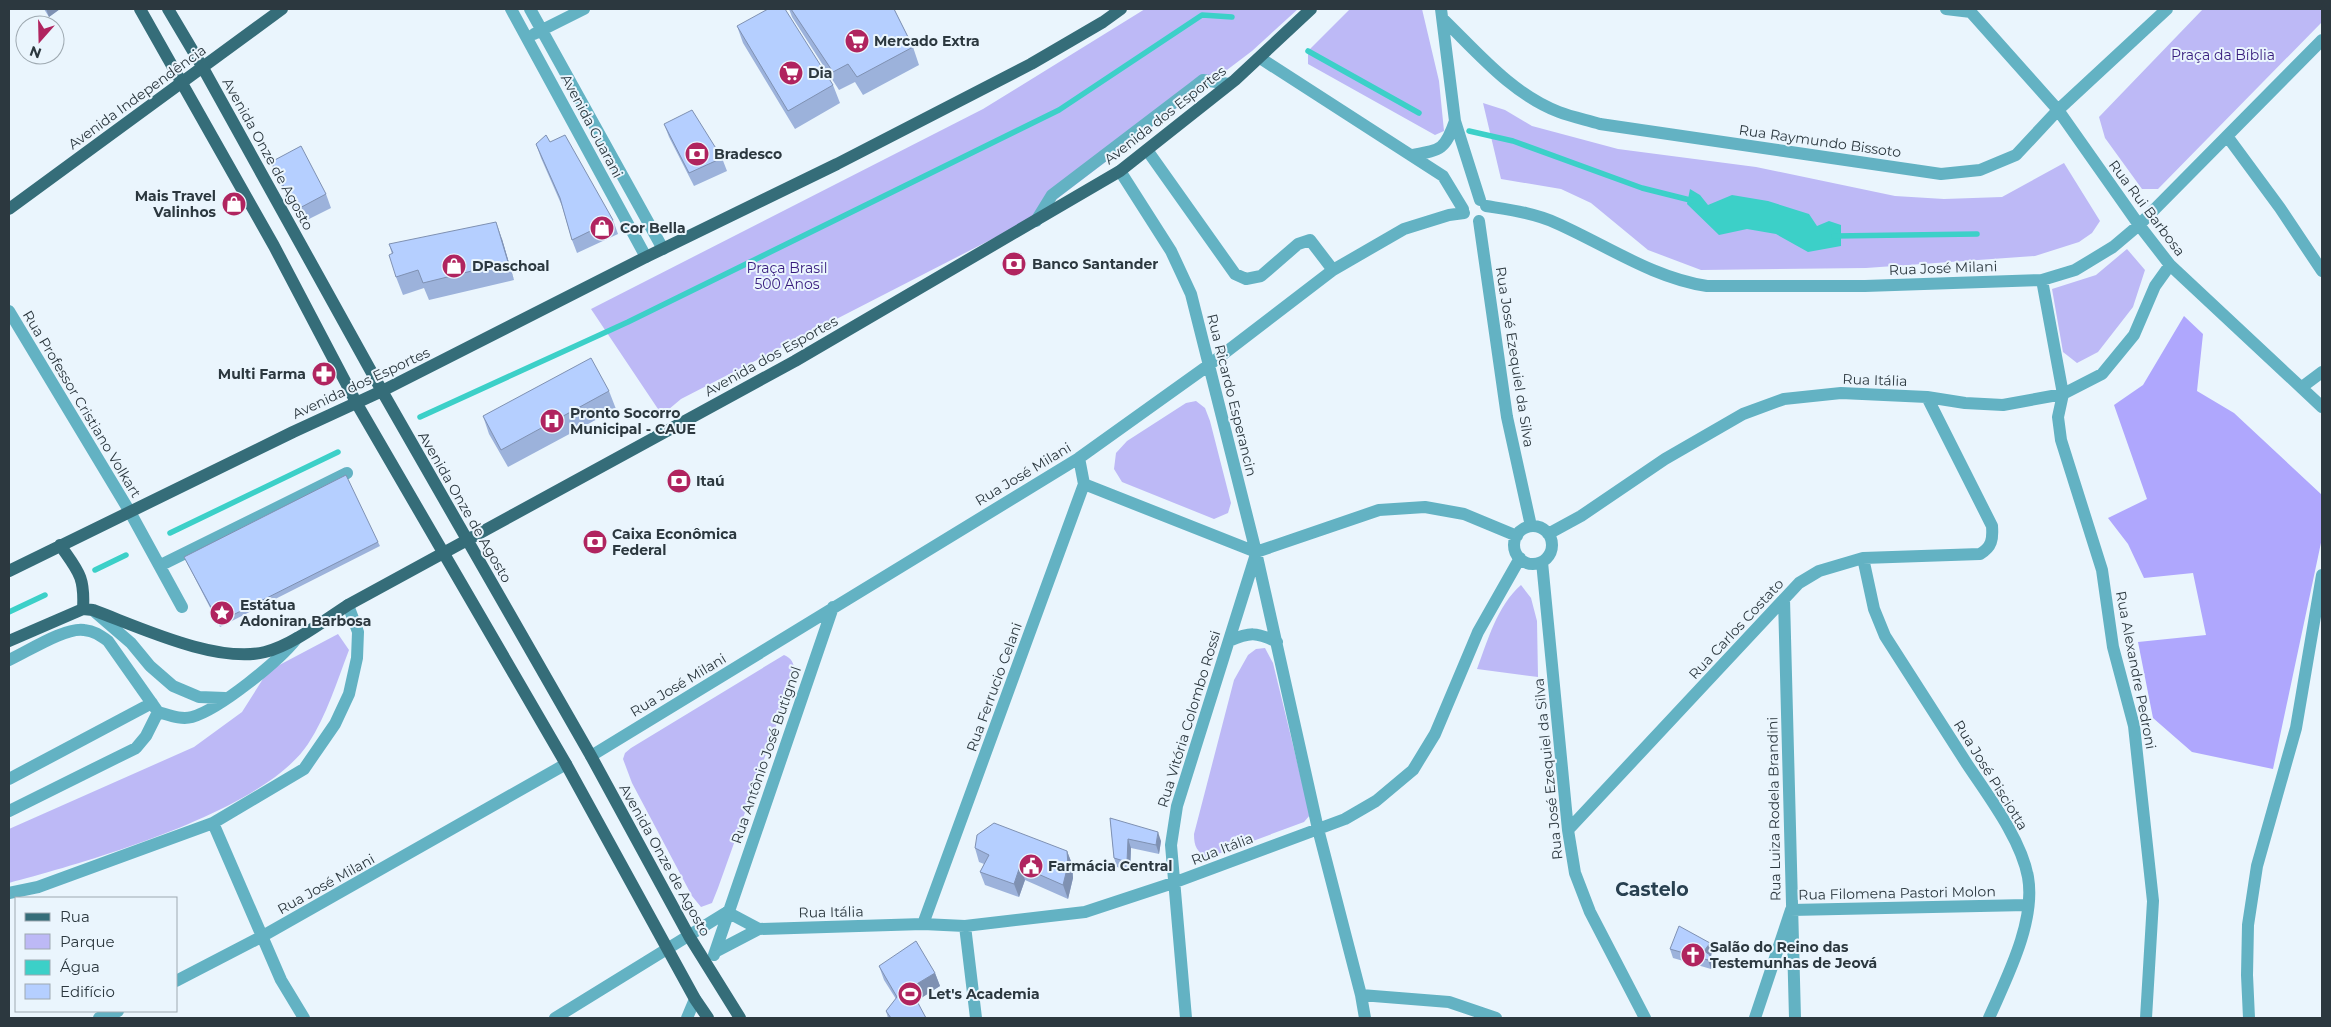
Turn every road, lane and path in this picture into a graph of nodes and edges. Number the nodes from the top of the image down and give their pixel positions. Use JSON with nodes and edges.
{"nodes":[{"id":1,"x":140,"y":9,"type":"edge"},
{"id":2,"x":168,"y":9,"type":"edge"},
{"id":3,"x":282,"y":9,"type":"edge"},
{"id":4,"x":511,"y":9,"type":"edge"},
{"id":5,"x":530,"y":9,"type":"edge"},
{"id":6,"x":584,"y":9,"type":"edge"},
{"id":7,"x":1121,"y":9,"type":"edge"},
{"id":8,"x":1311,"y":9,"type":"edge"},
{"id":9,"x":1946,"y":9,"type":"edge"},
{"id":10,"x":2167,"y":9,"type":"edge"},
{"id":11,"x":1969,"y":11,"type":"edge"},
{"id":12,"x":1442,"y":14,"type":"edge"},
{"id":13,"x":542,"y":30,"type":"junction"},
{"id":14,"x":527,"y":37,"type":"junction"},
{"id":15,"x":2322,"y":40,"type":"edge"},
{"id":16,"x":1260,"y":58,"type":"junction"},
{"id":17,"x":203,"y":68,"type":"junction"},
{"id":18,"x":182,"y":84,"type":"junction"},
{"id":19,"x":1229,"y":84,"type":"junction"},
{"id":20,"x":2058,"y":110,"type":"junction"},
{"id":21,"x":1455,"y":121,"type":"junction"},
{"id":22,"x":2227,"y":136,"type":"junction"},
{"id":23,"x":1147,"y":150,"type":"junction"},
{"id":24,"x":1412,"y":155,"type":"junction"},
{"id":25,"x":1120,"y":171,"type":"junction"},
{"id":26,"x":1483,"y":203,"type":"junction"},
{"id":27,"x":9,"y":209,"type":"edge"},
{"id":28,"x":1463,"y":211,"type":"junction"},
{"id":29,"x":1036,"y":221,"type":"junction"},
{"id":30,"x":1479,"y":221,"type":"junction"},
{"id":31,"x":2139,"y":225,"type":"junction"},
{"id":32,"x":664,"y":249,"type":"junction"},
{"id":33,"x":646,"y":257,"type":"junction"},
{"id":34,"x":2170,"y":265,"type":"junction"},
{"id":35,"x":1333,"y":270,"type":"junction"},
{"id":36,"x":2322,"y":272,"type":"edge"},
{"id":37,"x":2042,"y":280,"type":"junction"},
{"id":38,"x":9,"y":311,"type":"edge"},
{"id":39,"x":1209,"y":365,"type":"junction"},
{"id":40,"x":2322,"y":372,"type":"edge"},
{"id":41,"x":2302,"y":387,"type":"junction"},
{"id":42,"x":382,"y":391,"type":"junction"},
{"id":43,"x":2063,"y":394,"type":"junction"},
{"id":44,"x":1927,"y":397,"type":"junction"},
{"id":45,"x":357,"y":404,"type":"junction"},
{"id":46,"x":2322,"y":407,"type":"edge"},
{"id":47,"x":1079,"y":458,"type":"junction"},
{"id":48,"x":346,"y":473,"type":"edge"},
{"id":49,"x":1084,"y":484,"type":"junction"},
{"id":50,"x":130,"y":512,"type":"junction"},
{"id":51,"x":1531,"y":526,"type":"junction"},
{"id":52,"x":1548,"y":534,"type":"junction"},
{"id":53,"x":1516,"y":536,"type":"junction"},
{"id":54,"x":467,"y":541,"type":"junction"},
{"id":55,"x":60,"y":545,"type":"junction"},
{"id":56,"x":445,"y":552,"type":"junction"},
{"id":57,"x":1256,"y":552,"type":"junction"},
{"id":58,"x":1520,"y":558,"type":"junction"},
{"id":59,"x":1863,"y":558,"type":"junction"},
{"id":60,"x":1542,"y":562,"type":"junction"},
{"id":61,"x":161,"y":565,"type":"junction"},
{"id":62,"x":9,"y":571,"type":"edge"},
{"id":63,"x":2322,"y":575,"type":"edge"},
{"id":64,"x":1784,"y":599,"type":"junction"},
{"id":65,"x":348,"y":605,"type":"junction"},
{"id":66,"x":182,"y":607,"type":"dead end"},
{"id":67,"x":833,"y":607,"type":"junction"},
{"id":68,"x":88,"y":610,"type":"junction"},
{"id":69,"x":298,"y":638,"type":"junction"},
{"id":70,"x":1229,"y":640,"type":"junction"},
{"id":71,"x":9,"y":641,"type":"edge"},
{"id":72,"x":1277,"y":642,"type":"junction"},
{"id":73,"x":9,"y":660,"type":"edge"},
{"id":74,"x":225,"y":698,"type":"junction"},
{"id":75,"x":155,"y":708,"type":"junction"},
{"id":76,"x":591,"y":756,"type":"junction"},
{"id":77,"x":566,"y":764,"type":"junction"},
{"id":78,"x":9,"y":779,"type":"edge"},
{"id":79,"x":9,"y":811,"type":"edge"},
{"id":80,"x":213,"y":823,"type":"junction"},
{"id":81,"x":1318,"y":829,"type":"junction"},
{"id":82,"x":1568,"y":830,"type":"junction"},
{"id":83,"x":1173,"y":883,"type":"junction"},
{"id":84,"x":9,"y":894,"type":"edge"},
{"id":85,"x":2027,"y":905,"type":"junction"},
{"id":86,"x":1791,"y":910,"type":"junction"},
{"id":87,"x":727,"y":912,"type":"junction"},
{"id":88,"x":923,"y":924,"type":"junction"},
{"id":89,"x":965,"y":926,"type":"junction"},
{"id":90,"x":759,"y":929,"type":"junction"},
{"id":91,"x":689,"y":936,"type":"junction"},
{"id":92,"x":261,"y":937,"type":"junction"},
{"id":93,"x":667,"y":949,"type":"junction"},
{"id":94,"x":715,"y":952,"type":"junction"},
{"id":95,"x":709,"y":969,"type":"junction"},
{"id":96,"x":178,"y":980,"type":"edge"},
{"id":97,"x":1361,"y":995,"type":"junction"},
{"id":98,"x":695,"y":998,"type":"junction"},
{"id":99,"x":115,"y":1012,"type":"edge"},
{"id":100,"x":99,"y":1018,"type":"edge"},
{"id":101,"x":304,"y":1018,"type":"edge"},
{"id":102,"x":555,"y":1018,"type":"edge"},
{"id":103,"x":687,"y":1018,"type":"edge"},
{"id":104,"x":708,"y":1018,"type":"edge"},
{"id":105,"x":740,"y":1018,"type":"edge"},
{"id":106,"x":976,"y":1018,"type":"edge"},
{"id":107,"x":1186,"y":1018,"type":"edge"},
{"id":108,"x":1365,"y":1018,"type":"edge"},
{"id":109,"x":1496,"y":1018,"type":"edge"},
{"id":110,"x":1645,"y":1018,"type":"edge"},
{"id":111,"x":1755,"y":1018,"type":"edge"},
{"id":112,"x":1795,"y":1018,"type":"edge"},
{"id":113,"x":1989,"y":1018,"type":"edge"},
{"id":114,"x":2146,"y":1018,"type":"edge"},
{"id":115,"x":2249,"y":1018,"type":"edge"}],
"edges":[{"from":1,"to":18,"type":"main road"},
{"from":2,"to":17,"type":"main road","name":"Avenida Onze de Agosto"},
{"from":3,"to":17,"type":"main road","name":"Avenida Independência"},
{"from":4,"to":14,"type":"street","name":"Avenida Guarani"},
{"from":5,"to":13,"type":"street","name":"Avenida Guarani"},
{"from":6,"to":13,"type":"street"},
{"from":7,"to":32,"type":"main road","name":"Avenida dos Esportes"},
{"from":8,"to":16,"type":"main road","name":"Avenida dos Esportes"},
{"from":9,"to":11,"type":"street"},
{"from":10,"to":20,"type":"street","name":"Rua Raymundo Bissoto"},
{"from":11,"to":20,"type":"street","name":"Rua Rui Barbosa"},
{"from":12,"to":20,"type":"street","name":"Rua Raymundo Bissoto"},
{"from":12,"to":21,"type":"street"},
{"from":13,"to":14,"type":"street"},
{"from":13,"to":32,"type":"street","name":"Avenida Guarani"},
{"from":14,"to":33,"type":"street","name":"Avenida Guarani"},
{"from":15,"to":22,"type":"street","name":"Rua José Milani"},
{"from":16,"to":19,"type":"main road","name":"Avenida dos Esportes"},
{"from":16,"to":24,"type":"street"},
{"from":17,"to":18,"type":"main road","name":"Avenida Independência"},
{"from":17,"to":42,"type":"main road","name":"Avenida Onze de Agosto"},
{"from":18,"to":27,"type":"main road","name":"Avenida Independência"},
{"from":18,"to":45,"type":"main road"},
{"from":19,"to":23,"type":"main road","name":"Avenida dos Esportes"},
{"from":19,"to":29,"type":"street"},
{"from":20,"to":31,"type":"street","name":"Rua Rui Barbosa"},
{"from":21,"to":24,"type":"street"},
{"from":21,"to":26,"type":"street"},
{"from":22,"to":31,"type":"street","name":"Rua José Milani"},
{"from":22,"to":36,"type":"street"},
{"from":23,"to":25,"type":"main road","name":"Avenida dos Esportes"},
{"from":23,"to":35,"type":"street"},
{"from":24,"to":28,"type":"street"},
{"from":25,"to":29,"type":"main road","name":"Avenida dos Esportes"},
{"from":25,"to":39,"type":"street","name":"Rua Ricardo Esperancin"},
{"from":26,"to":28,"type":"street"},
{"from":26,"to":30,"type":"street"},
{"from":26,"to":37,"type":"street","name":"Rua José Milani"},
{"from":28,"to":30,"type":"street"},
{"from":28,"to":35,"type":"street","name":"Rua José Milani"},
{"from":29,"to":54,"type":"main road","name":"Avenida dos Esportes"},
{"from":30,"to":51,"type":"street","name":"Rua José Ezequiel da Silva"},
{"from":31,"to":34,"type":"street","name":"Rua Rui Barbosa"},
{"from":31,"to":37,"type":"street","name":"Rua José Milani"},
{"from":32,"to":33,"type":"main road","name":"Avenida dos Esportes"},
{"from":33,"to":42,"type":"main road","name":"Avenida dos Esportes"},
{"from":34,"to":41,"type":"street","name":"Rua Rui Barbosa"},
{"from":34,"to":43,"type":"street","name":"Rua Itália"},
{"from":35,"to":39,"type":"street","name":"Rua José Milani"},
{"from":37,"to":43,"type":"street"},
{"from":38,"to":50,"type":"street","name":"Rua Professor Cristiano Volkart"},
{"from":39,"to":47,"type":"street","name":"Rua José Milani"},
{"from":39,"to":57,"type":"street","name":"Rua Ricardo Esperancin"},
{"from":40,"to":41,"type":"street"},
{"from":41,"to":46,"type":"street","name":"Rua Rui Barbosa"},
{"from":42,"to":45,"type":"main road","name":"Avenida dos Esportes"},
{"from":42,"to":54,"type":"main road","name":"Avenida Onze de Agosto"},
{"from":43,"to":44,"type":"street","name":"Rua Itália"},
{"from":43,"to":114,"type":"street","name":"Rua Alexandre Pedroni"},
{"from":44,"to":52,"type":"street","name":"Rua Itália"},
{"from":44,"to":59,"type":"street","name":"Rua Carlos Costato"},
{"from":45,"to":50,"type":"main road","name":"Avenida dos Esportes"},
{"from":45,"to":56,"type":"main road"},
{"from":47,"to":49,"type":"street"},
{"from":47,"to":67,"type":"street","name":"Rua José Milani"},
{"from":48,"to":61,"type":"street"},
{"from":49,"to":57,"type":"street"},
{"from":49,"to":88,"type":"street","name":"Rua Ferrucio Celani"},
{"from":50,"to":55,"type":"main road","name":"Avenida dos Esportes"},
{"from":50,"to":61,"type":"street","name":"Rua Professor Cristiano Volkart"},
{"from":51,"to":52,"type":"street"},
{"from":51,"to":53,"type":"street"},
{"from":52,"to":60,"type":"street"},
{"from":53,"to":57,"type":"street"},
{"from":53,"to":58,"type":"street"},
{"from":54,"to":56,"type":"main road","name":"Avenida dos Esportes"},
{"from":54,"to":76,"type":"main road","name":"Avenida Onze de Agosto"},
{"from":55,"to":62,"type":"main road","name":"Avenida dos Esportes"},
{"from":55,"to":68,"type":"main road"},
{"from":56,"to":65,"type":"main road","name":"Avenida dos Esportes"},
{"from":56,"to":77,"type":"main road"},
{"from":57,"to":70,"type":"street","name":"Rua Vitória Colombo Rossi"},
{"from":57,"to":72,"type":"street","name":"Rua Ricardo Esperancin"},
{"from":58,"to":60,"type":"street"},
{"from":58,"to":81,"type":"street","name":"Rua Itália"},
{"from":59,"to":64,"type":"street","name":"Rua Carlos Costato"},
{"from":59,"to":85,"type":"street","name":"Rua José Pisciotta"},
{"from":60,"to":82,"type":"street","name":"Rua José Ezequiel da Silva"},
{"from":61,"to":66,"type":"street","name":"Rua Professor Cristiano Volkart"},
{"from":63,"to":115,"type":"street"},
{"from":64,"to":82,"type":"street","name":"Rua Carlos Costato"},
{"from":64,"to":86,"type":"street","name":"Rua Luiza Rodela Brandini"},
{"from":65,"to":69,"type":"main road","name":"Avenida dos Esportes"},
{"from":65,"to":80,"type":"street"},
{"from":67,"to":76,"type":"street","name":"Rua José Milani"},
{"from":67,"to":87,"type":"street","name":"Rua Antônio José Butignol"},
{"from":68,"to":69,"type":"main road","name":"Avenida dos Esportes"},
{"from":68,"to":71,"type":"main road"},
{"from":68,"to":74,"type":"street"},
{"from":69,"to":74,"type":"street"},
{"from":70,"to":72,"type":"street"},
{"from":70,"to":83,"type":"street","name":"Rua Vitória Colombo Rossi"},
{"from":72,"to":81,"type":"street","name":"Rua Ricardo Esperancin"},
{"from":73,"to":75,"type":"street"},
{"from":74,"to":75,"type":"street"},
{"from":75,"to":78,"type":"street"},
{"from":75,"to":79,"type":"street"},
{"from":76,"to":91,"type":"main road","name":"Avenida Onze de Agosto"},
{"from":77,"to":92,"type":"street","name":"Rua José Milani"},
{"from":77,"to":93,"type":"main road"},
{"from":80,"to":84,"type":"street"},
{"from":80,"to":92,"type":"street"},
{"from":81,"to":83,"type":"street","name":"Rua Itália"},
{"from":81,"to":97,"type":"street","name":"Rua Ricardo Esperancin"},
{"from":82,"to":110,"type":"street","name":"Rua José Ezequiel da Silva"},
{"from":83,"to":89,"type":"street","name":"Rua Itália"},
{"from":83,"to":107,"type":"street","name":"Rua Vitória Colombo Rossi"},
{"from":85,"to":86,"type":"street","name":"Rua Filomena Pastori Molon"},
{"from":85,"to":113,"type":"street","name":"Rua José Pisciotta"},
{"from":86,"to":111,"type":"street","name":"Rua Filomena Pastori Molon"},
{"from":86,"to":112,"type":"street","name":"Rua Luiza Rodela Brandini"},
{"from":87,"to":90,"type":"street"},
{"from":87,"to":91,"type":"street"},
{"from":87,"to":94,"type":"street","name":"Rua Antônio José Butignol"},
{"from":88,"to":89,"type":"street","name":"Rua Itália"},
{"from":88,"to":90,"type":"street","name":"Rua Itália"},
{"from":89,"to":106,"type":"street"},
{"from":90,"to":94,"type":"street"},
{"from":91,"to":93,"type":"street"},
{"from":91,"to":95,"type":"main road","name":"Avenida Onze de Agosto"},
{"from":92,"to":96,"type":"street","name":"Rua José Milani"},
{"from":92,"to":101,"type":"street"},
{"from":93,"to":98,"type":"main road"},
{"from":93,"to":102,"type":"street"},
{"from":94,"to":95,"type":"street","name":"Rua Antônio José Butignol"},
{"from":95,"to":105,"type":"main road","name":"Avenida Onze de Agosto"},
{"from":97,"to":108,"type":"street","name":"Rua Ricardo Esperancin"},
{"from":97,"to":109,"type":"street"},
{"from":98,"to":103,"type":"street"},
{"from":98,"to":104,"type":"main road"},
{"from":99,"to":100,"type":"street"}]}
